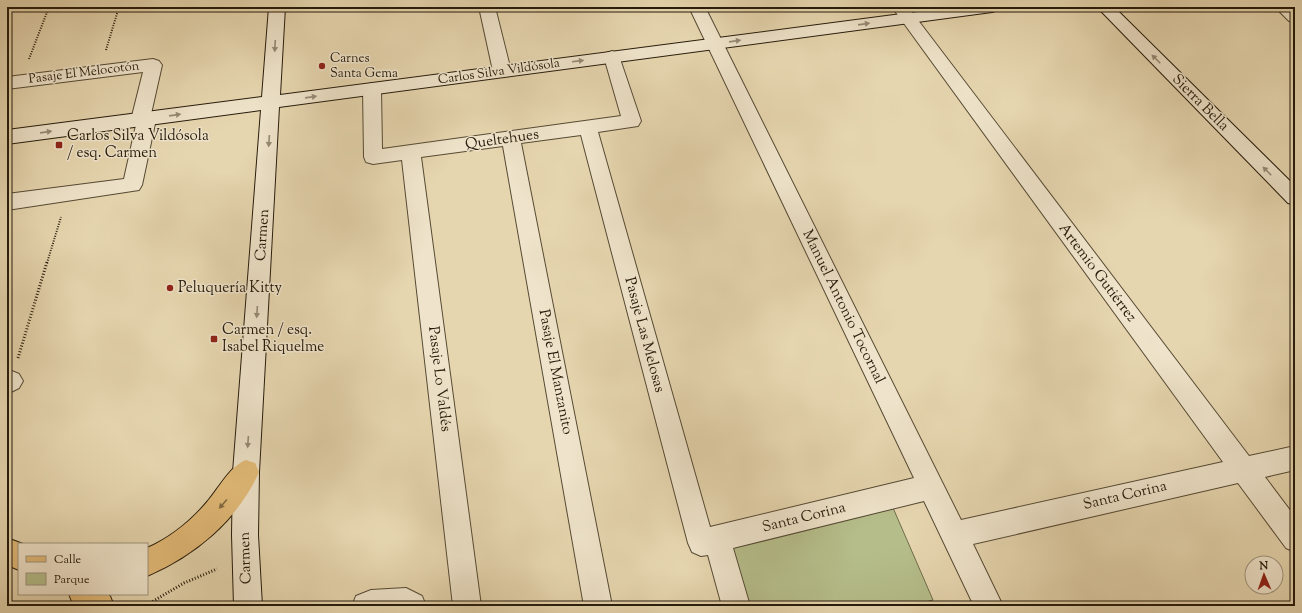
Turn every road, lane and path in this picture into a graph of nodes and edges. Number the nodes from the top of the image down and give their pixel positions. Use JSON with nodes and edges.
{"nodes":[{"id":1,"x":49,"y":7,"type":"edge"},
{"id":2,"x":119,"y":7,"type":"edge"},
{"id":3,"x":277,"y":7,"type":"edge"},
{"id":4,"x":487,"y":7,"type":"edge"},
{"id":5,"x":697,"y":7,"type":"edge"},
{"id":6,"x":992,"y":7,"type":"edge"},
{"id":7,"x":1104,"y":7,"type":"edge"},
{"id":8,"x":1283,"y":7,"type":"edge"},
{"id":9,"x":904,"y":12,"type":"edge"},
{"id":10,"x":1295,"y":17,"type":"edge"},
{"id":11,"x":715,"y":44,"type":"junction"},
{"id":12,"x":612,"y":57,"type":"junction"},
{"id":13,"x":99,"y":71,"type":"junction"},
{"id":14,"x":502,"y":71,"type":"junction"},
{"id":15,"x":14,"y":82,"type":"edge"},
{"id":16,"x":372,"y":89,"type":"junction"},
{"id":17,"x":272,"y":102,"type":"junction"},
{"id":18,"x":143,"y":119,"type":"junction"},
{"id":19,"x":588,"y":128,"type":"junction"},
{"id":20,"x":7,"y":137,"type":"edge"},
{"id":21,"x":511,"y":138,"type":"junction"},
{"id":22,"x":412,"y":152,"type":"junction"},
{"id":23,"x":68,"y":194,"type":"junction"},
{"id":24,"x":1295,"y":198,"type":"edge"},
{"id":25,"x":7,"y":202,"type":"edge"},
{"id":26,"x":9,"y":381,"type":"edge"},
{"id":27,"x":1295,"y":458,"type":"edge"},
{"id":28,"x":1243,"y":469,"type":"junction"},
{"id":29,"x":246,"y":472,"type":"junction"},
{"id":30,"x":930,"y":487,"type":"junction"},
{"id":31,"x":955,"y":535,"type":"junction"},
{"id":32,"x":1295,"y":539,"type":"edge"},
{"id":33,"x":709,"y":541,"type":"junction"},
{"id":34,"x":7,"y":551,"type":"edge"},
{"id":35,"x":18,"y":556,"type":"edge"},
{"id":36,"x":246,"y":558,"type":"junction"},
{"id":37,"x":148,"y":562,"type":"edge"},
{"id":38,"x":84,"y":595,"type":"edge"},
{"id":39,"x":100,"y":606,"type":"edge"},
{"id":40,"x":145,"y":606,"type":"edge"},
{"id":41,"x":248,"y":606,"type":"edge"},
{"id":42,"x":366,"y":606,"type":"edge"},
{"id":43,"x":412,"y":606,"type":"edge"},
{"id":44,"x":467,"y":606,"type":"edge"},
{"id":45,"x":598,"y":606,"type":"edge"},
{"id":46,"x":736,"y":606,"type":"edge"},
{"id":47,"x":989,"y":606,"type":"edge"}],
"edges":[{"from":1,"to":15,"type":"path"},
{"from":2,"to":13,"type":"path"},
{"from":3,"to":17,"type":"street","name":"Carmen","one_way":true},
{"from":4,"to":14,"type":"street"},
{"from":5,"to":11,"type":"street","name":"Manuel Antonio Tocornal"},
{"from":6,"to":9,"type":"street","name":"Carlos Silva Vildósola"},
{"from":24,"to":7,"type":"street","name":"Sierra Bella","one_way":true},
{"from":8,"to":10,"type":"street"},
{"from":11,"to":9,"type":"street","name":"Carlos Silva Vildósola","one_way":true},
{"from":9,"to":28,"type":"street","name":"Artemio Gutiérrez"},
{"from":11,"to":12,"type":"street","name":"Carlos Silva Vildósola"},
{"from":11,"to":30,"type":"street","name":"Manuel Antonio Tocornal"},
{"from":14,"to":12,"type":"street","name":"Carlos Silva Vildósola","one_way":true},
{"from":12,"to":19,"type":"street","name":"Queltehues"},
{"from":13,"to":15,"type":"street","name":"Pasaje El Melocotón"},
{"from":13,"to":18,"type":"street","name":"Pasaje El Melocotón"},
{"from":14,"to":16,"type":"street","name":"Carlos Silva Vildósola"},
{"from":17,"to":16,"type":"street","name":"Carlos Silva Vildósola","one_way":true},
{"from":16,"to":22,"type":"street","name":"Queltehues"},
{"from":18,"to":17,"type":"street","name":"Carlos Silva Vildósola","one_way":true},
{"from":17,"to":29,"type":"street","name":"Carmen","one_way":true},
{"from":20,"to":18,"type":"street","name":"Carlos Silva Vildósola","one_way":true},
{"from":18,"to":23,"type":"street"},
{"from":19,"to":21,"type":"street","name":"Queltehues"},
{"from":19,"to":33,"type":"street","name":"Pasaje Las Melosas"},
{"from":21,"to":22,"type":"street","name":"Queltehues"},
{"from":21,"to":45,"type":"street","name":"Pasaje El Manzanito"},
{"from":22,"to":44,"type":"street","name":"Pasaje Lo Valdés"},
{"from":23,"to":25,"type":"street"},
{"from":23,"to":26,"type":"path"},
{"from":27,"to":28,"type":"street","name":"Santa Corina"},
{"from":28,"to":31,"type":"street","name":"Santa Corina"},
{"from":28,"to":32,"type":"street","name":"Artemio Gutiérrez"},
{"from":29,"to":36,"type":"street","name":"Carmen"},
{"from":29,"to":37,"type":"main road","one_way":true},
{"from":30,"to":31,"type":"street","name":"Manuel Antonio Tocornal"},
{"from":30,"to":33,"type":"street","name":"Santa Corina"},
{"from":31,"to":47,"type":"street","name":"Manuel Antonio Tocornal"},
{"from":33,"to":46,"type":"street","name":"Pasaje Las Melosas"},
{"from":34,"to":35,"type":"main road"},
{"from":36,"to":40,"type":"path"},
{"from":36,"to":41,"type":"street","name":"Carmen"},
{"from":38,"to":39,"type":"main road"},
{"from":42,"to":43,"type":"street"}]}
